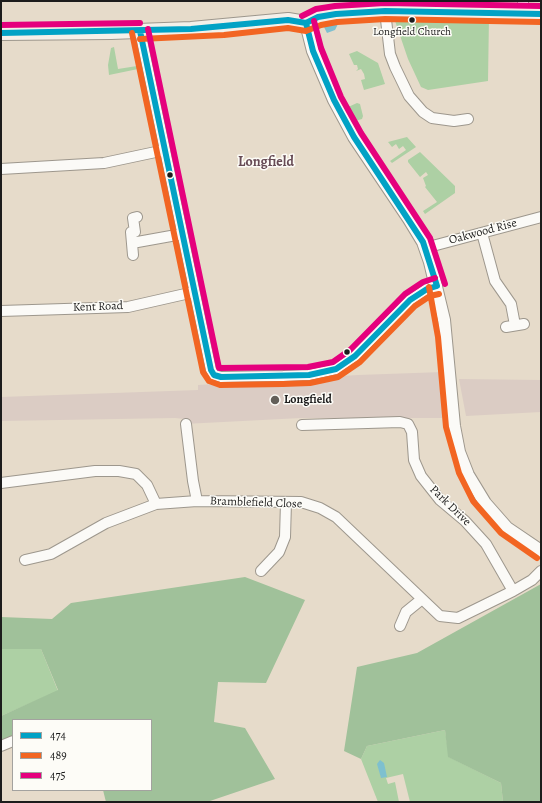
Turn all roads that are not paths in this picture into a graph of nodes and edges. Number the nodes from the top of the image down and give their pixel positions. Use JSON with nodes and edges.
{"nodes":[{"id":1,"x":523,"y":7,"type":"edge"},
{"id":2,"x":385,"y":11,"type":"junction"},
{"id":3,"x":541,"y":14,"type":"edge"},
{"id":4,"x":306,"y":23,"type":"junction"},
{"id":5,"x":140,"y":31,"type":"junction"},
{"id":6,"x":1,"y":34,"type":"edge"},
{"id":7,"x":468,"y":119,"type":"dead end"},
{"id":8,"x":165,"y":150,"type":"junction"},
{"id":9,"x":1,"y":169,"type":"edge"},
{"id":10,"x":137,"y":217,"type":"dead end"},
{"id":11,"x":541,"y":217,"type":"edge"},
{"id":12,"x":482,"y":233,"type":"junction"},
{"id":13,"x":182,"y":234,"type":"junction"},
{"id":14,"x":132,"y":243,"type":"junction"},
{"id":15,"x":425,"y":248,"type":"junction"},
{"id":16,"x":133,"y":255,"type":"dead end"},
{"id":17,"x":437,"y":286,"type":"junction"},
{"id":18,"x":194,"y":292,"type":"junction"},
{"id":19,"x":1,"y":311,"type":"edge"},
{"id":20,"x":515,"y":325,"type":"dead end"},
{"id":21,"x":186,"y":424,"type":"dead end"},
{"id":22,"x":302,"y":425,"type":"dead end"},
{"id":23,"x":1,"y":483,"type":"edge"},
{"id":24,"x":198,"y":501,"type":"junction"},
{"id":25,"x":286,"y":502,"type":"junction"},
{"id":26,"x":156,"y":504,"type":"junction"},
{"id":27,"x":541,"y":551,"type":"edge"},
{"id":28,"x":25,"y":560,"type":"dead end"},
{"id":29,"x":261,"y":571,"type":"dead end"},
{"id":30,"x":541,"y":571,"type":"edge"},
{"id":31,"x":513,"y":591,"type":"junction"},
{"id":32,"x":422,"y":599,"type":"junction"},
{"id":33,"x":400,"y":626,"type":"dead end"},
{"id":34,"x":12,"y":741,"type":"edge"},
{"id":35,"x":1,"y":746,"type":"edge"}],
"edges":[{"from":1,"to":2,"type":"main road"},
{"from":1,"to":3,"type":"main road"},
{"from":2,"to":4,"type":"main road"},
{"from":2,"to":7,"type":"street"},
{"from":4,"to":5,"type":"main road"},
{"from":4,"to":15,"type":"street"},
{"from":5,"to":6,"type":"main road"},
{"from":5,"to":8,"type":"street"},
{"from":8,"to":9,"type":"street"},
{"from":8,"to":13,"type":"street"},
{"from":10,"to":14,"type":"street"},
{"from":11,"to":12,"type":"street","name":"Oakwood Rise"},
{"from":12,"to":15,"type":"street","name":"Oakwood Rise"},
{"from":12,"to":20,"type":"street"},
{"from":13,"to":14,"type":"street"},
{"from":13,"to":18,"type":"street"},
{"from":14,"to":16,"type":"street"},
{"from":15,"to":17,"type":"street"},
{"from":17,"to":18,"type":"street"},
{"from":17,"to":27,"type":"street"},
{"from":18,"to":19,"type":"street","name":"Kent Road"},
{"from":21,"to":24,"type":"street"},
{"from":22,"to":31,"type":"street","name":"Park Drive"},
{"from":23,"to":26,"type":"street"},
{"from":24,"to":25,"type":"street","name":"Bramblefield Close"},
{"from":24,"to":26,"type":"street","name":"Bramblefield Close"},
{"from":25,"to":29,"type":"street"},
{"from":25,"to":32,"type":"street","name":"Bramblefield Close"},
{"from":26,"to":28,"type":"street","name":"Bramblefield Close"},
{"from":30,"to":31,"type":"street","name":"Bramblefield Close"},
{"from":31,"to":32,"type":"street","name":"Bramblefield Close"},
{"from":32,"to":33,"type":"street"},
{"from":34,"to":35,"type":"street"}]}
